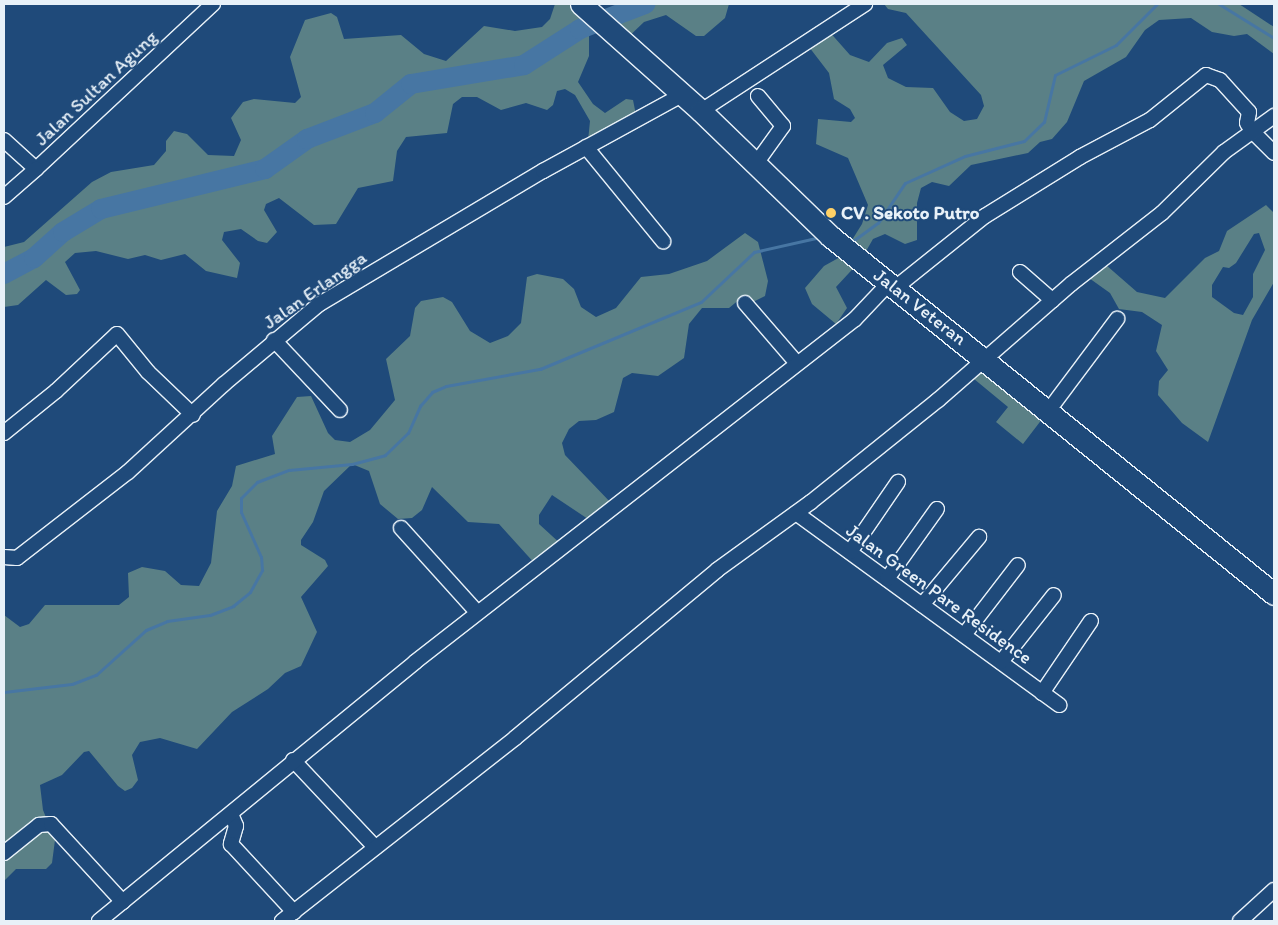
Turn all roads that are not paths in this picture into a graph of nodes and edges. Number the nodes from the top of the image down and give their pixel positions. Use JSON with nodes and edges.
{"nodes":[{"id":1,"x":213,"y":4,"type":"edge"},
{"id":2,"x":865,"y":4,"type":"edge"},
{"id":3,"x":593,"y":13,"type":"edge"},
{"id":4,"x":682,"y":95,"type":"junction"},
{"id":5,"x":758,"y":96,"type":"dead end"},
{"id":6,"x":702,"y":111,"type":"junction"},
{"id":7,"x":1274,"y":116,"type":"edge"},
{"id":8,"x":1252,"y":131,"type":"junction"},
{"id":9,"x":4,"y":140,"type":"edge"},
{"id":10,"x":586,"y":147,"type":"junction"},
{"id":11,"x":1274,"y":153,"type":"edge"},
{"id":12,"x":755,"y":165,"type":"junction"},
{"id":13,"x":36,"y":169,"type":"junction"},
{"id":14,"x":4,"y":197,"type":"edge"},
{"id":15,"x":663,"y":240,"type":"dead end"},
{"id":16,"x":1020,"y":272,"type":"dead end"},
{"id":17,"x":892,"y":286,"type":"junction"},
{"id":18,"x":1052,"y":300,"type":"junction"},
{"id":19,"x":746,"y":303,"type":"dead end"},
{"id":20,"x":1117,"y":319,"type":"dead end"},
{"id":21,"x":274,"y":340,"type":"junction"},
{"id":22,"x":986,"y":359,"type":"junction"},
{"id":23,"x":796,"y":362,"type":"junction"},
{"id":24,"x":340,"y":410,"type":"dead end"},
{"id":25,"x":1049,"y":410,"type":"junction"},
{"id":26,"x":194,"y":415,"type":"junction"},
{"id":27,"x":4,"y":433,"type":"edge"},
{"id":28,"x":898,"y":482,"type":"dead end"},
{"id":29,"x":937,"y":509,"type":"dead end"},
{"id":30,"x":796,"y":513,"type":"junction"},
{"id":31,"x":401,"y":528,"type":"dead end"},
{"id":32,"x":979,"y":537,"type":"dead end"},
{"id":33,"x":850,"y":552,"type":"junction"},
{"id":34,"x":4,"y":557,"type":"edge"},
{"id":35,"x":1018,"y":565,"type":"dead end"},
{"id":36,"x":887,"y":579,"type":"junction"},
{"id":37,"x":1274,"y":594,"type":"edge"},
{"id":38,"x":1054,"y":595,"type":"dead end"},
{"id":39,"x":922,"y":605,"type":"junction"},
{"id":40,"x":478,"y":612,"type":"junction"},
{"id":41,"x":1091,"y":621,"type":"dead end"},
{"id":42,"x":964,"y":635,"type":"junction"},
{"id":43,"x":1000,"y":662,"type":"junction"},
{"id":44,"x":1042,"y":693,"type":"junction"},
{"id":45,"x":1059,"y":705,"type":"dead end"},
{"id":46,"x":293,"y":760,"type":"junction"},
{"id":47,"x":231,"y":814,"type":"junction"},
{"id":48,"x":375,"y":848,"type":"junction"},
{"id":49,"x":4,"y":853,"type":"edge"},
{"id":50,"x":1274,"y":890,"type":"edge"},
{"id":51,"x":123,"y":902,"type":"junction"},
{"id":52,"x":294,"y":912,"type":"junction"},
{"id":53,"x":99,"y":921,"type":"edge"},
{"id":54,"x":282,"y":921,"type":"edge"},
{"id":55,"x":1240,"y":921,"type":"edge"}],
"edges":[{"from":1,"to":13,"type":"street","name":"Jalan Sultan Agung"},
{"from":2,"to":6,"type":"street"},
{"from":3,"to":4,"type":"main road","name":"Jalan Veteran"},
{"from":4,"to":6,"type":"main road","name":"Jalan Veteran"},
{"from":4,"to":10,"type":"street","name":"Jalan Erlangga"},
{"from":5,"to":12,"type":"street"},
{"from":6,"to":12,"type":"main road","name":"Jalan Veteran"},
{"from":7,"to":8,"type":"street"},
{"from":8,"to":11,"type":"street"},
{"from":8,"to":17,"type":"street"},
{"from":8,"to":18,"type":"street"},
{"from":9,"to":13,"type":"street","name":"Jalan Sultan Agung"},
{"from":10,"to":15,"type":"street"},
{"from":10,"to":21,"type":"street","name":"Jalan Erlangga"},
{"from":12,"to":17,"type":"main road","name":"Jalan Veteran"},
{"from":13,"to":14,"type":"street"},
{"from":16,"to":18,"type":"street"},
{"from":17,"to":22,"type":"main road","name":"Jalan Veteran"},
{"from":17,"to":23,"type":"street"},
{"from":18,"to":22,"type":"street"},
{"from":19,"to":23,"type":"street"},
{"from":20,"to":25,"type":"street"},
{"from":21,"to":24,"type":"street"},
{"from":21,"to":26,"type":"street","name":"Jalan Erlangga"},
{"from":22,"to":25,"type":"main road","name":"Jalan Veteran"},
{"from":22,"to":30,"type":"street"},
{"from":23,"to":40,"type":"street"},
{"from":25,"to":37,"type":"main road","name":"Jalan Veteran"},
{"from":26,"to":27,"type":"street"},
{"from":26,"to":34,"type":"street","name":"Jalan Erlangga"},
{"from":28,"to":33,"type":"street"},
{"from":29,"to":36,"type":"street"},
{"from":30,"to":33,"type":"street","name":"Jalan Green Pare Residence"},
{"from":30,"to":48,"type":"street"},
{"from":31,"to":40,"type":"street"},
{"from":32,"to":39,"type":"street"},
{"from":33,"to":36,"type":"street","name":"Jalan Green Pare Residence"},
{"from":35,"to":42,"type":"street"},
{"from":36,"to":39,"type":"street","name":"Jalan Green Pare Residence"},
{"from":38,"to":43,"type":"street"},
{"from":39,"to":42,"type":"street","name":"Jalan Green Pare Residence"},
{"from":40,"to":46,"type":"street"},
{"from":41,"to":44,"type":"street"},
{"from":42,"to":43,"type":"street","name":"Jalan Green Pare Residence"},
{"from":43,"to":44,"type":"street","name":"Jalan Green Pare Residence"},
{"from":44,"to":45,"type":"street","name":"Jalan Green Pare Residence"},
{"from":46,"to":47,"type":"street"},
{"from":46,"to":48,"type":"street"},
{"from":47,"to":51,"type":"street"},
{"from":47,"to":52,"type":"street"},
{"from":48,"to":52,"type":"street"},
{"from":49,"to":51,"type":"street"},
{"from":50,"to":55,"type":"street"},
{"from":51,"to":53,"type":"street"},
{"from":52,"to":54,"type":"street"}]}
